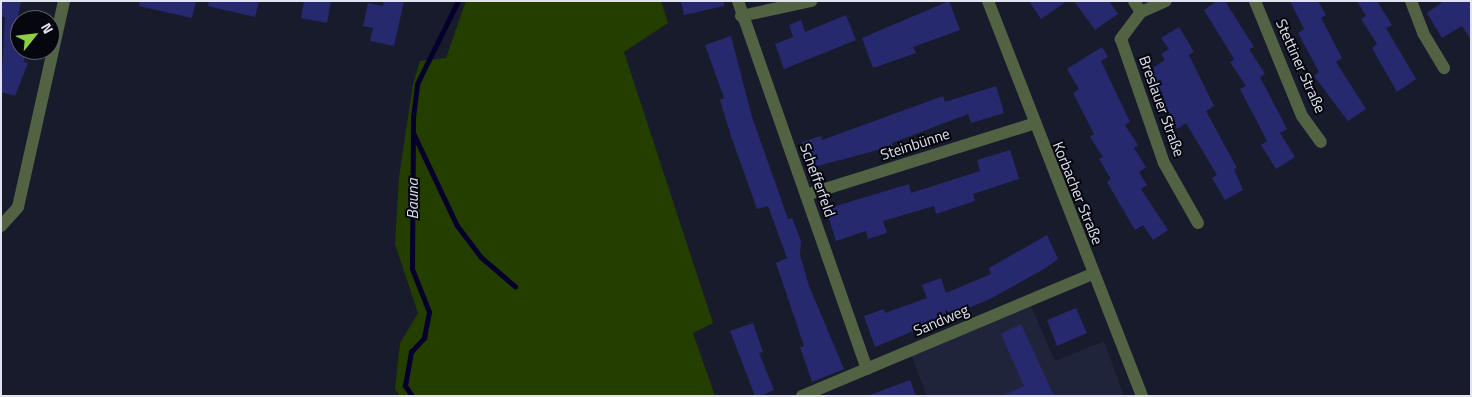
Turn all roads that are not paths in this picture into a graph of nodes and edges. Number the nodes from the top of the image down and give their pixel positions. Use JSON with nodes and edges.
{"nodes":[{"id":1,"x":64,"y":1,"type":"edge"},
{"id":2,"x":738,"y":1,"type":"edge"},
{"id":3,"x":811,"y":1,"type":"edge"},
{"id":4,"x":988,"y":1,"type":"edge"},
{"id":5,"x":1166,"y":1,"type":"edge"},
{"id":6,"x":1255,"y":1,"type":"edge"},
{"id":7,"x":1411,"y":1,"type":"edge"},
{"id":8,"x":1137,"y":6,"type":"edge"},
{"id":9,"x":741,"y":16,"type":"junction"},
{"id":10,"x":1444,"y":68,"type":"dead end"},
{"id":11,"x":1033,"y":124,"type":"junction"},
{"id":12,"x":1321,"y":142,"type":"dead end"},
{"id":13,"x":806,"y":195,"type":"junction"},
{"id":14,"x":1198,"y":223,"type":"dead end"},
{"id":15,"x":1,"y":226,"type":"edge"},
{"id":16,"x":1092,"y":274,"type":"junction"},
{"id":17,"x":867,"y":369,"type":"junction"},
{"id":18,"x":802,"y":396,"type":"edge"},
{"id":19,"x":1142,"y":396,"type":"edge"}],
"edges":[{"from":1,"to":15,"type":"street"},
{"from":2,"to":9,"type":"street","name":"Schefferfeld"},
{"from":3,"to":9,"type":"street"},
{"from":4,"to":11,"type":"street","name":"Korbacher Straße"},
{"from":5,"to":8,"type":"street"},
{"from":6,"to":12,"type":"street","name":"Stettiner Straße"},
{"from":7,"to":10,"type":"street"},
{"from":8,"to":14,"type":"street","name":"Breslauer Straße"},
{"from":9,"to":13,"type":"street","name":"Schefferfeld"},
{"from":11,"to":13,"type":"street","name":"Steinbünne"},
{"from":11,"to":16,"type":"street","name":"Korbacher Straße"},
{"from":13,"to":17,"type":"street","name":"Schefferfeld"},
{"from":16,"to":17,"type":"street","name":"Sandweg"},
{"from":16,"to":19,"type":"street","name":"Korbacher Straße"},
{"from":17,"to":18,"type":"street","name":"Sandweg"}]}
